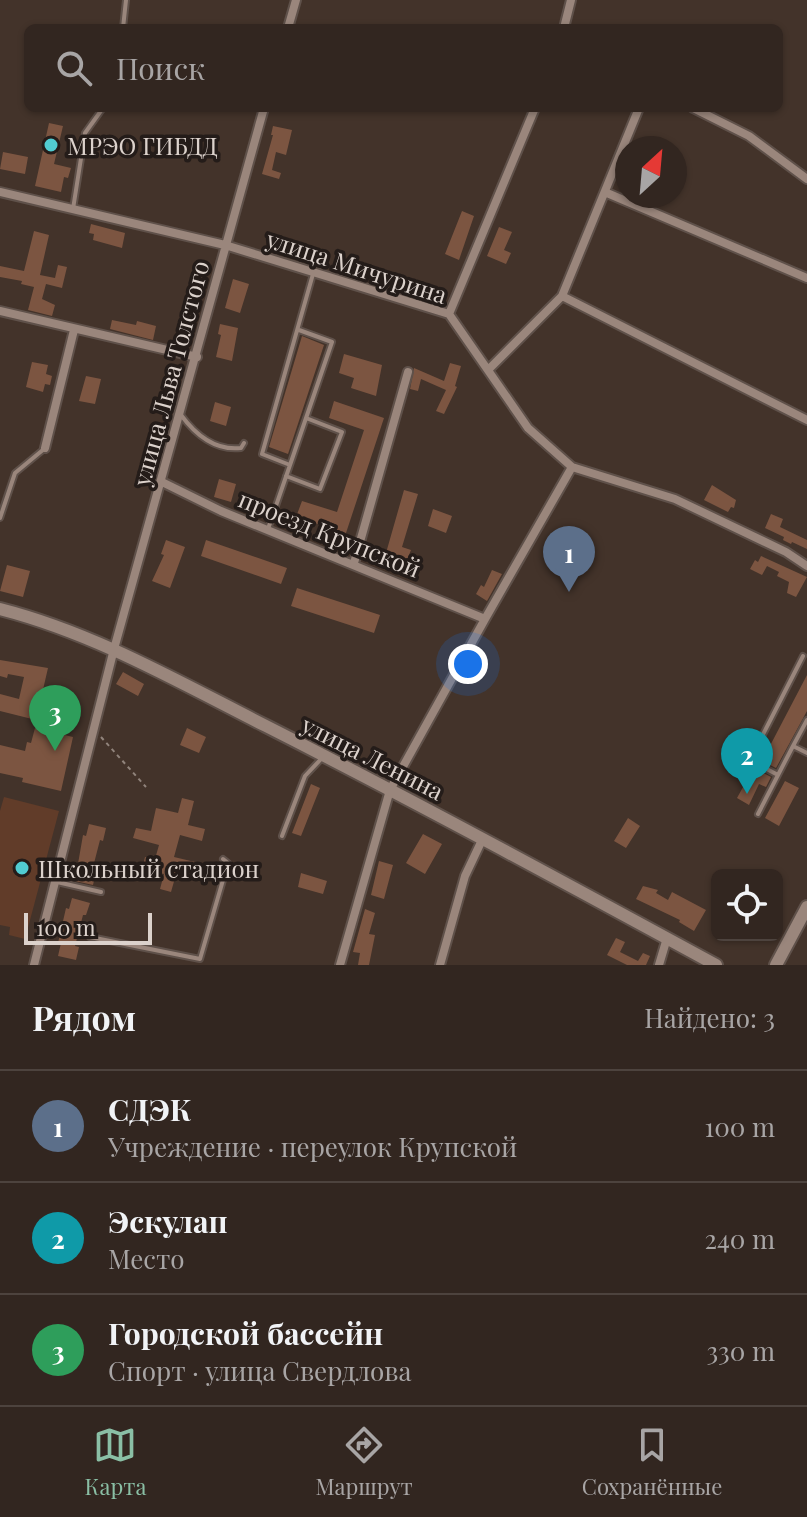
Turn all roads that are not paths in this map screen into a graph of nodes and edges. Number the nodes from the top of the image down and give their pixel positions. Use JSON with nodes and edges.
{"nodes":[{"id":1,"x":126,"y":0,"type":"edge"},
{"id":2,"x":296,"y":0,"type":"edge"},
{"id":3,"x":571,"y":0,"type":"edge"},
{"id":4,"x":123,"y":24,"type":"edge"},
{"id":5,"x":289,"y":24,"type":"edge"},
{"id":6,"x":565,"y":24,"type":"edge"},
{"id":7,"x":100,"y":112,"type":"edge"},
{"id":8,"x":263,"y":112,"type":"edge"},
{"id":9,"x":533,"y":112,"type":"edge"},
{"id":10,"x":637,"y":112,"type":"edge"},
{"id":11,"x":701,"y":112,"type":"edge"},
{"id":12,"x":807,"y":179,"type":"edge"},
{"id":13,"x":0,"y":192,"type":"edge"},
{"id":14,"x":607,"y":193,"type":"junction"},
{"id":15,"x":73,"y":209,"type":"junction"},
{"id":16,"x":225,"y":245,"type":"junction"},
{"id":17,"x":314,"y":272,"type":"junction"},
{"id":18,"x":807,"y":278,"type":"edge"},
{"id":19,"x":562,"y":296,"type":"junction"},
{"id":20,"x":0,"y":311,"type":"edge"},
{"id":21,"x":449,"y":314,"type":"junction"},
{"id":22,"x":74,"y":330,"type":"junction"},
{"id":23,"x":299,"y":330,"type":"junction"},
{"id":24,"x":197,"y":357,"type":"junction"},
{"id":25,"x":488,"y":370,"type":"junction"},
{"id":26,"x":408,"y":372,"type":"dead end"},
{"id":27,"x":181,"y":415,"type":"junction"},
{"id":28,"x":306,"y":418,"type":"junction"},
{"id":29,"x":807,"y":420,"type":"edge"},
{"id":30,"x":244,"y":443,"type":"dead end"},
{"id":31,"x":45,"y":448,"type":"joint"},
{"id":32,"x":290,"y":465,"type":"junction"},
{"id":33,"x":572,"y":467,"type":"junction"},
{"id":34,"x":286,"y":476,"type":"junction"},
{"id":35,"x":162,"y":482,"type":"junction"},
{"id":36,"x":0,"y":518,"type":"edge"},
{"id":37,"x":268,"y":529,"type":"junction"},
{"id":38,"x":354,"y":563,"type":"junction"},
{"id":39,"x":807,"y":566,"type":"edge"},
{"id":40,"x":0,"y":609,"type":"edge"},
{"id":41,"x":485,"y":619,"type":"junction"},
{"id":42,"x":114,"y":649,"type":"junction"},
{"id":43,"x":803,"y":656,"type":"dead end"},
{"id":44,"x":807,"y":720,"type":"edge"},
{"id":45,"x":793,"y":746,"type":"junction"},
{"id":46,"x":807,"y":753,"type":"edge"},
{"id":47,"x":324,"y":756,"type":"junction"},
{"id":48,"x":778,"y":775,"type":"junction"},
{"id":49,"x":390,"y":790,"type":"junction"},
{"id":50,"x":758,"y":814,"type":"dead end"},
{"id":51,"x":282,"y":836,"type":"dead end"},
{"id":52,"x":483,"y":838,"type":"junction"},
{"id":53,"x":223,"y":859,"type":"dead end"},
{"id":54,"x":55,"y":881,"type":"junction"},
{"id":55,"x":101,"y":892,"type":"dead end"},
{"id":56,"x":807,"y":907,"type":"edge"},
{"id":57,"x":90,"y":937,"type":"dead end"},
{"id":58,"x":667,"y":938,"type":"junction"},
{"id":59,"x":34,"y":965,"type":"edge"},
{"id":60,"x":340,"y":965,"type":"edge"},
{"id":61,"x":440,"y":965,"type":"edge"},
{"id":62,"x":659,"y":965,"type":"edge"},
{"id":63,"x":716,"y":965,"type":"edge"},
{"id":64,"x":776,"y":965,"type":"edge"}],
"edges":[{"from":1,"to":4,"type":"lane"},
{"from":2,"to":5,"type":"street"},
{"from":3,"to":6,"type":"street"},
{"from":7,"to":15,"type":"lane"},
{"from":8,"to":16,"type":"street","name":"улица Льва Толстого"},
{"from":9,"to":21,"type":"street"},
{"from":10,"to":14,"type":"street"},
{"from":11,"to":12,"type":"street"},
{"from":13,"to":15,"type":"street","name":"улица Мичурина"},
{"from":14,"to":18,"type":"street"},
{"from":14,"to":19,"type":"street"},
{"from":15,"to":16,"type":"street","name":"улица Мичурина"},
{"from":16,"to":17,"type":"street","name":"улица Мичурина"},
{"from":16,"to":24,"type":"street","name":"улица Льва Толстого"},
{"from":17,"to":21,"type":"street","name":"улица Мичурина"},
{"from":17,"to":23,"type":"lane"},
{"from":19,"to":25,"type":"street"},
{"from":19,"to":29,"type":"street"},
{"from":20,"to":22,"type":"street"},
{"from":21,"to":25,"type":"street","name":"улица Мичурина"},
{"from":22,"to":24,"type":"street"},
{"from":22,"to":31,"type":"street"},
{"from":23,"to":28,"type":"lane"},
{"from":23,"to":32,"type":"lane"},
{"from":24,"to":27,"type":"street","name":"улица Льва Толстого"},
{"from":25,"to":33,"type":"street","name":"улица Мичурина"},
{"from":26,"to":38,"type":"street"},
{"from":27,"to":30,"type":"lane"},
{"from":27,"to":35,"type":"street","name":"улица Льва Толстого"},
{"from":28,"to":32,"type":"lane"},
{"from":28,"to":34,"type":"lane"},
{"from":31,"to":36,"type":"lane"},
{"from":32,"to":34,"type":"lane"},
{"from":33,"to":39,"type":"street","name":"улица Мичурина"},
{"from":33,"to":41,"type":"street"},
{"from":34,"to":37,"type":"lane"},
{"from":35,"to":37,"type":"street","name":"проезд Крупской"},
{"from":35,"to":42,"type":"street","name":"улица Льва Толстого"},
{"from":37,"to":38,"type":"street","name":"проезд Крупской"},
{"from":38,"to":41,"type":"street","name":"проезд Крупской"},
{"from":40,"to":42,"type":"main road","name":"улица Ленина"},
{"from":41,"to":49,"type":"street"},
{"from":42,"to":47,"type":"main road","name":"улица Ленина"},
{"from":42,"to":54,"type":"street","name":"улица Льва Толстого"},
{"from":43,"to":48,"type":"lane"},
{"from":44,"to":45,"type":"lane"},
{"from":45,"to":46,"type":"lane"},
{"from":45,"to":48,"type":"lane"},
{"from":47,"to":49,"type":"main road","name":"улица Ленина"},
{"from":47,"to":51,"type":"lane"},
{"from":48,"to":50,"type":"lane"},
{"from":49,"to":52,"type":"main road","name":"улица Ленина"},
{"from":49,"to":60,"type":"street"},
{"from":52,"to":58,"type":"main road","name":"улица Ленина"},
{"from":52,"to":61,"type":"street"},
{"from":53,"to":57,"type":"lane"},
{"from":54,"to":55,"type":"lane"},
{"from":54,"to":59,"type":"street","name":"улица Льва Толстого"},
{"from":56,"to":64,"type":"main road"},
{"from":58,"to":62,"type":"street"},
{"from":58,"to":63,"type":"main road","name":"улица Ленина"}]}
